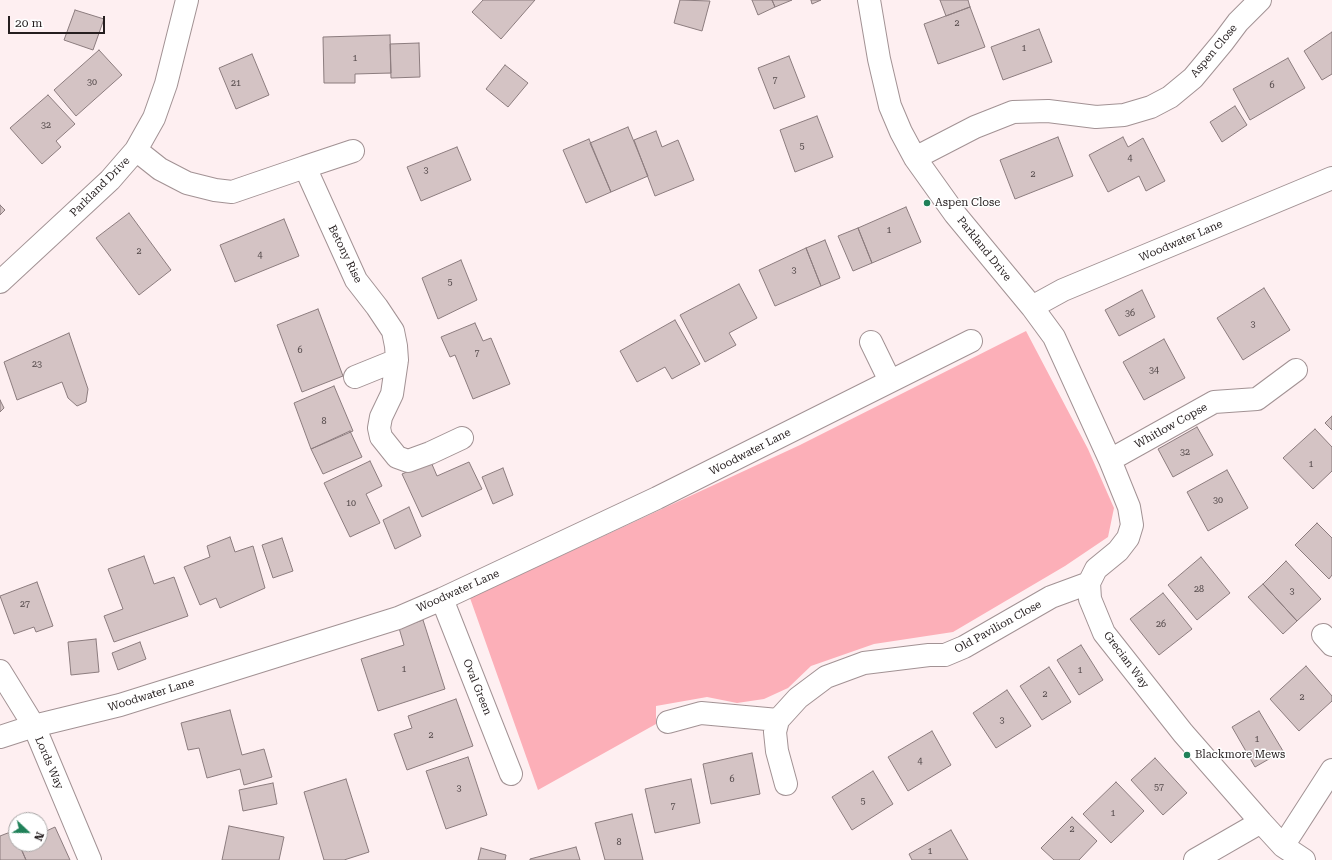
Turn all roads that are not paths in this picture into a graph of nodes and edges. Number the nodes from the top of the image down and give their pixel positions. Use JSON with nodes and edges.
{"nodes":[{"id":1,"x":187,"y":0,"type":"edge"},
{"id":2,"x":869,"y":0,"type":"edge"},
{"id":3,"x":1260,"y":0,"type":"edge"},
{"id":4,"x":136,"y":150,"type":"junction"},
{"id":5,"x":353,"y":151,"type":"dead end"},
{"id":6,"x":915,"y":158,"type":"junction"},
{"id":7,"x":305,"y":167,"type":"junction"},
{"id":8,"x":1332,"y":178,"type":"edge"},
{"id":9,"x":0,"y":282,"type":"edge"},
{"id":10,"x":1032,"y":307,"type":"junction"},
{"id":11,"x":971,"y":340,"type":"dead end"},
{"id":12,"x":871,"y":342,"type":"dead end"},
{"id":13,"x":397,"y":360,"type":"junction"},
{"id":14,"x":1296,"y":370,"type":"dead end"},
{"id":15,"x":355,"y":377,"type":"dead end"},
{"id":16,"x":890,"y":381,"type":"junction"},
{"id":17,"x":462,"y":438,"type":"dead end"},
{"id":18,"x":1110,"y":460,"type":"junction"},
{"id":19,"x":1089,"y":583,"type":"junction"},
{"id":20,"x":442,"y":600,"type":"junction"},
{"id":21,"x":0,"y":671,"type":"edge"},
{"id":22,"x":778,"y":720,"type":"junction"},
{"id":23,"x":668,"y":722,"type":"dead end"},
{"id":24,"x":34,"y":726,"type":"junction"},
{"id":25,"x":0,"y":737,"type":"edge"},
{"id":26,"x":1332,"y":770,"type":"edge"},
{"id":27,"x":511,"y":774,"type":"dead end"},
{"id":28,"x":786,"y":784,"type":"dead end"},
{"id":29,"x":1261,"y":822,"type":"junction"},
{"id":30,"x":1283,"y":846,"type":"junction"},
{"id":31,"x":90,"y":860,"type":"edge"},
{"id":32,"x":1195,"y":860,"type":"edge"},
{"id":33,"x":1304,"y":860,"type":"edge"}],
"edges":[{"from":1,"to":4,"type":"street","name":"Parkland Drive"},
{"from":2,"to":6,"type":"street","name":"Parkland Drive"},
{"from":3,"to":6,"type":"street","name":"Aspen Close"},
{"from":4,"to":7,"type":"street"},
{"from":4,"to":9,"type":"street","name":"Parkland Drive"},
{"from":5,"to":7,"type":"street"},
{"from":6,"to":10,"type":"street","name":"Parkland Drive"},
{"from":7,"to":13,"type":"street","name":"Betony Rise"},
{"from":8,"to":10,"type":"street","name":"Woodwater Lane"},
{"from":10,"to":18,"type":"street","name":"Parkland Drive"},
{"from":11,"to":16,"type":"street","name":"Woodwater Lane"},
{"from":12,"to":16,"type":"street"},
{"from":13,"to":15,"type":"street"},
{"from":13,"to":17,"type":"street","name":"Betony Rise"},
{"from":14,"to":18,"type":"street","name":"Whitlow Copse"},
{"from":16,"to":20,"type":"street","name":"Woodwater Lane"},
{"from":18,"to":19,"type":"street"},
{"from":19,"to":22,"type":"street","name":"Old Pavilion Close"},
{"from":19,"to":29,"type":"street","name":"Grecian Way"},
{"from":20,"to":24,"type":"street","name":"Woodwater Lane"},
{"from":20,"to":27,"type":"street","name":"Oval Green"},
{"from":21,"to":24,"type":"street","name":"Lords Way"},
{"from":22,"to":23,"type":"street"},
{"from":22,"to":28,"type":"street"},
{"from":24,"to":25,"type":"street","name":"Woodwater Lane"},
{"from":24,"to":31,"type":"street","name":"Lords Way"},
{"from":26,"to":30,"type":"street"},
{"from":29,"to":30,"type":"street","name":"Grecian Way"},
{"from":29,"to":32,"type":"street"},
{"from":30,"to":33,"type":"street","name":"Grecian Way"}]}
